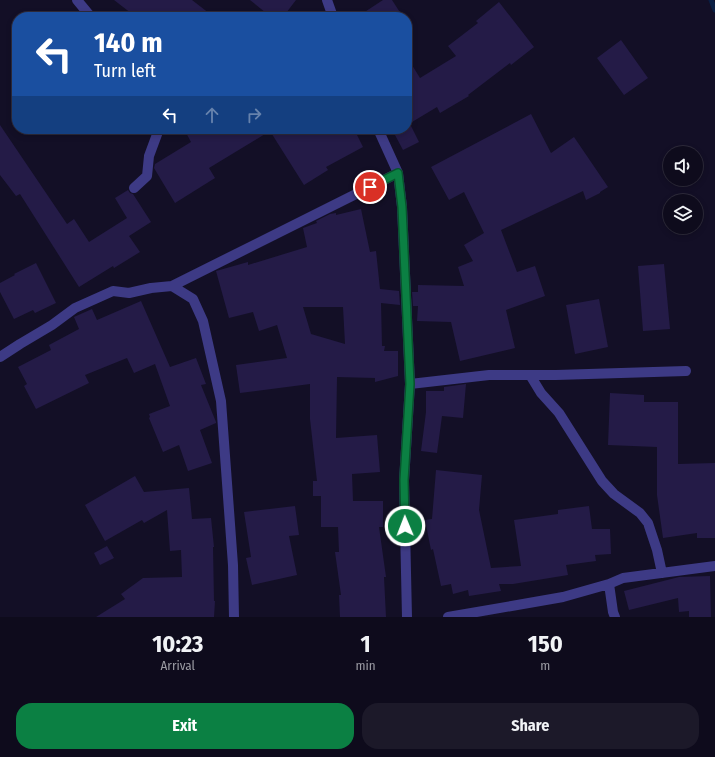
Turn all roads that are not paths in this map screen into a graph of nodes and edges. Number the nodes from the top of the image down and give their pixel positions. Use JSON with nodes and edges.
{"nodes":[{"id":1,"x":77,"y":0,"type":"edge"},
{"id":2,"x":327,"y":0,"type":"edge"},
{"id":3,"x":87,"y":12,"type":"edge"},
{"id":4,"x":331,"y":12,"type":"edge"},
{"id":5,"x":157,"y":134,"type":"edge"},
{"id":6,"x":380,"y":134,"type":"edge"},
{"id":7,"x":398,"y":173,"type":"junction"},
{"id":8,"x":134,"y":188,"type":"dead end"},
{"id":9,"x":172,"y":286,"type":"junction"},
{"id":10,"x":0,"y":357,"type":"edge"},
{"id":11,"x":686,"y":371,"type":"dead end"},
{"id":12,"x":530,"y":375,"type":"junction"},
{"id":13,"x":410,"y":384,"type":"junction"},
{"id":14,"x":715,"y":566,"type":"edge"},
{"id":15,"x":662,"y":573,"type":"junction"},
{"id":16,"x":609,"y":584,"type":"junction"},
{"id":17,"x":234,"y":617,"type":"edge"},
{"id":18,"x":407,"y":617,"type":"edge"},
{"id":19,"x":448,"y":617,"type":"edge"},
{"id":20,"x":614,"y":617,"type":"edge"}],
"edges":[{"from":1,"to":3,"type":"street"},
{"from":2,"to":4,"type":"street"},
{"from":5,"to":8,"type":"street"},
{"from":6,"to":7,"type":"street"},
{"from":7,"to":9,"type":"street"},
{"from":7,"to":13,"type":"street"},
{"from":9,"to":10,"type":"street"},
{"from":9,"to":17,"type":"street"},
{"from":11,"to":12,"type":"street"},
{"from":12,"to":13,"type":"street"},
{"from":12,"to":15,"type":"street"},
{"from":13,"to":18,"type":"street"},
{"from":14,"to":15,"type":"street"},
{"from":15,"to":16,"type":"street"},
{"from":16,"to":19,"type":"street"},
{"from":16,"to":20,"type":"street"}]}
